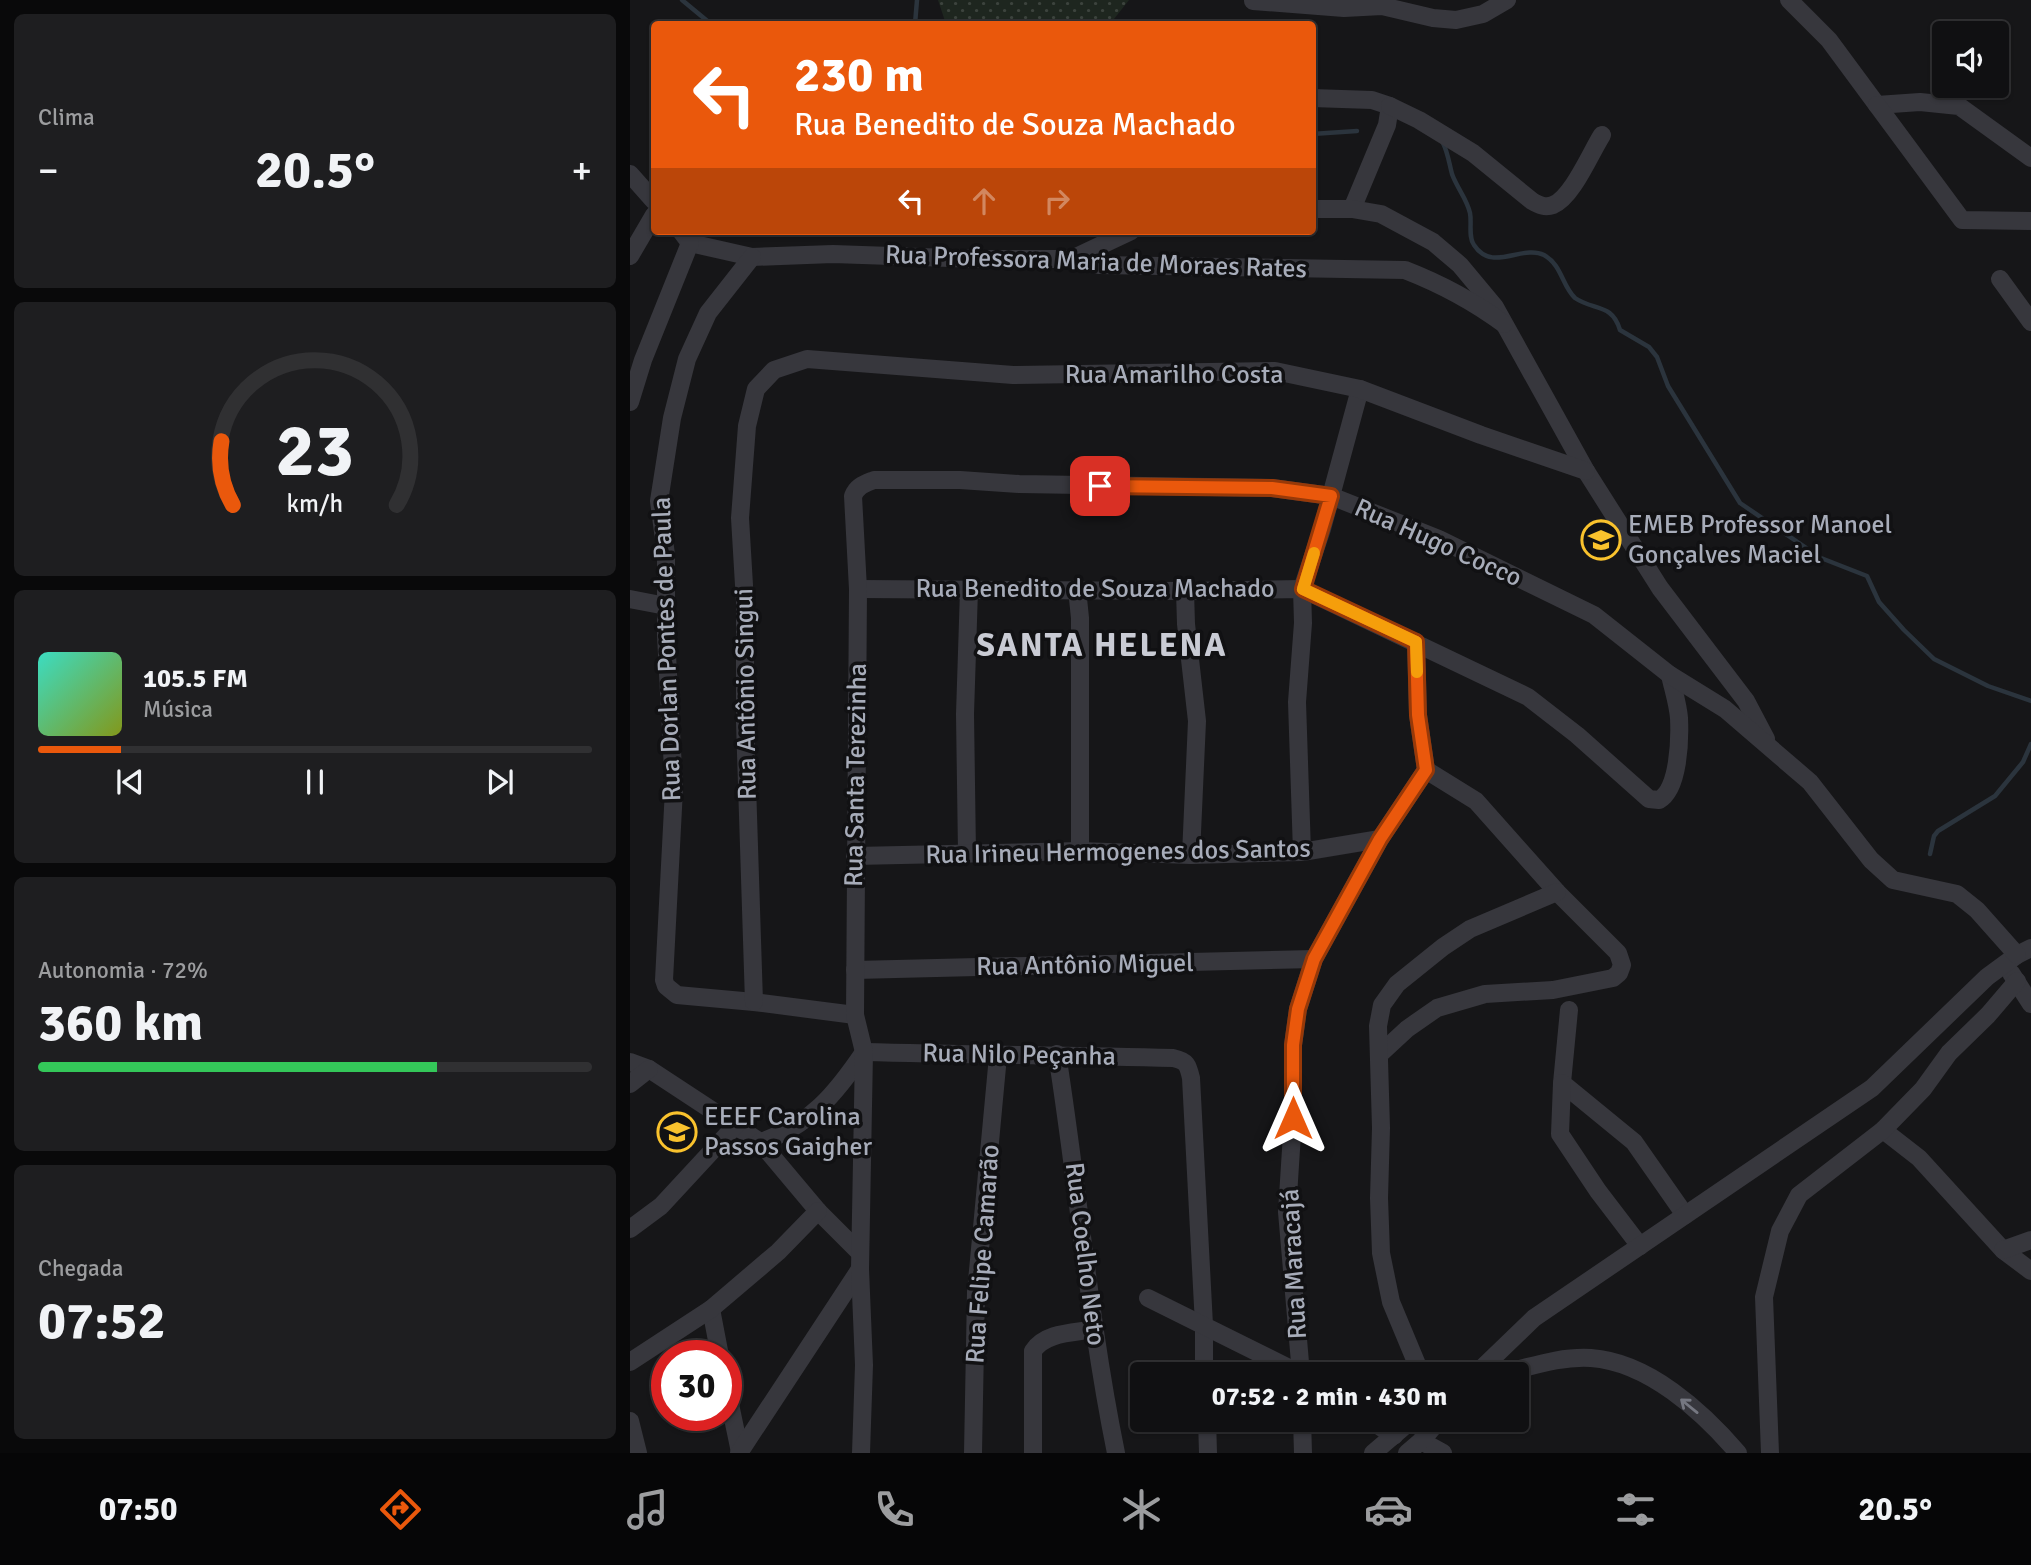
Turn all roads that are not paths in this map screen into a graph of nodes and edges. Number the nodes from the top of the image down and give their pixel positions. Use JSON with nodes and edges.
{"nodes":[{"id":1,"x":1507,"y":0,"type":"edge"},
{"id":2,"x":1789,"y":0,"type":"edge"},
{"id":3,"x":1253,"y":1,"type":"edge"},
{"id":4,"x":1316,"y":98,"type":"edge"},
{"id":5,"x":1877,"y":105,"type":"junction"},
{"id":6,"x":1390,"y":106,"type":"junction"},
{"id":7,"x":1602,"y":135,"type":"dead end"},
{"id":8,"x":2031,"y":158,"type":"edge"},
{"id":9,"x":630,"y":174,"type":"edge"},
{"id":10,"x":651,"y":198,"type":"edge"},
{"id":11,"x":1316,"y":209,"type":"edge"},
{"id":12,"x":1352,"y":209,"type":"junction"},
{"id":13,"x":651,"y":220,"type":"edge"},
{"id":14,"x":2031,"y":221,"type":"edge"},
{"id":15,"x":1123,"y":235,"type":"edge"},
{"id":16,"x":685,"y":237,"type":"edge"},
{"id":17,"x":630,"y":256,"type":"edge"},
{"id":18,"x":752,"y":257,"type":"junction"},
{"id":19,"x":1072,"y":259,"type":"junction"},
{"id":20,"x":2000,"y":279,"type":"dead end"},
{"id":21,"x":2031,"y":322,"type":"edge"},
{"id":22,"x":1504,"y":324,"type":"junction"},
{"id":23,"x":756,"y":389,"type":"joint"},
{"id":24,"x":1360,"y":389,"type":"junction"},
{"id":25,"x":630,"y":402,"type":"edge"},
{"id":26,"x":1586,"y":471,"type":"junction"},
{"id":27,"x":853,"y":496,"type":"joint"},
{"id":28,"x":1331,"y":496,"type":"junction"},
{"id":29,"x":858,"y":589,"type":"junction"},
{"id":30,"x":1077,"y":589,"type":"junction"},
{"id":31,"x":1303,"y":589,"type":"junction"},
{"id":32,"x":969,"y":590,"type":"junction"},
{"id":33,"x":1185,"y":591,"type":"junction"},
{"id":34,"x":630,"y":598,"type":"edge"},
{"id":35,"x":666,"y":606,"type":"junction"},
{"id":36,"x":1416,"y":642,"type":"junction"},
{"id":37,"x":1670,"y":675,"type":"junction"},
{"id":38,"x":1770,"y":748,"type":"junction"},
{"id":39,"x":1426,"y":770,"type":"junction"},
{"id":40,"x":1380,"y":839,"type":"junction"},
{"id":41,"x":1080,"y":851,"type":"junction"},
{"id":42,"x":1303,"y":852,"type":"junction"},
{"id":43,"x":967,"y":853,"type":"junction"},
{"id":44,"x":1191,"y":855,"type":"junction"},
{"id":45,"x":855,"y":856,"type":"junction"},
{"id":46,"x":1558,"y":892,"type":"junction"},
{"id":47,"x":2018,"y":955,"type":"edge"},
{"id":48,"x":1314,"y":959,"type":"junction"},
{"id":49,"x":855,"y":970,"type":"junction"},
{"id":50,"x":2017,"y":981,"type":"junction"},
{"id":51,"x":754,"y":1002,"type":"junction"},
{"id":52,"x":2031,"y":1004,"type":"edge"},
{"id":53,"x":1569,"y":1010,"type":"dead end"},
{"id":54,"x":855,"y":1015,"type":"junction"},
{"id":55,"x":864,"y":1052,"type":"junction"},
{"id":56,"x":1057,"y":1054,"type":"junction"},
{"id":57,"x":1380,"y":1054,"type":"junction"},
{"id":58,"x":998,"y":1056,"type":"junction"},
{"id":59,"x":630,"y":1062,"type":"edge"},
{"id":60,"x":649,"y":1069,"type":"junction"},
{"id":61,"x":1562,"y":1083,"type":"junction"},
{"id":62,"x":630,"y":1084,"type":"edge"},
{"id":63,"x":736,"y":1125,"type":"junction"},
{"id":64,"x":1884,"y":1130,"type":"junction"},
{"id":65,"x":760,"y":1142,"type":"junction"},
{"id":66,"x":818,"y":1211,"type":"junction"},
{"id":67,"x":1685,"y":1215,"type":"junction"},
{"id":68,"x":630,"y":1230,"type":"edge"},
{"id":69,"x":2031,"y":1240,"type":"edge"},
{"id":70,"x":1640,"y":1246,"type":"junction"},
{"id":71,"x":2003,"y":1250,"type":"junction"},
{"id":72,"x":860,"y":1261,"type":"junction"},
{"id":73,"x":2031,"y":1271,"type":"edge"},
{"id":74,"x":1148,"y":1298,"type":"dead end"},
{"id":75,"x":711,"y":1309,"type":"junction"},
{"id":76,"x":1204,"y":1325,"type":"junction"},
{"id":77,"x":1095,"y":1329,"type":"junction"},
{"id":78,"x":717,"y":1340,"type":"edge"},
{"id":79,"x":1506,"y":1346,"type":"junction"},
{"id":80,"x":630,"y":1362,"type":"edge"},
{"id":81,"x":1204,"y":1362,"type":"edge"},
{"id":82,"x":1277,"y":1362,"type":"edge"},
{"id":83,"x":1300,"y":1362,"type":"edge"},
{"id":84,"x":1415,"y":1362,"type":"edge"},
{"id":85,"x":1489,"y":1362,"type":"edge"},
{"id":86,"x":1540,"y":1363,"type":"junction"},
{"id":87,"x":1529,"y":1366,"type":"edge"},
{"id":88,"x":630,"y":1421,"type":"edge"},
{"id":89,"x":735,"y":1431,"type":"edge"},
{"id":90,"x":1207,"y":1432,"type":"edge"},
{"id":91,"x":1302,"y":1432,"type":"edge"},
{"id":92,"x":1388,"y":1432,"type":"edge"},
{"id":93,"x":1398,"y":1432,"type":"edge"},
{"id":94,"x":1429,"y":1432,"type":"edge"},
{"id":95,"x":1394,"y":1436,"type":"junction"},
{"id":96,"x":1421,"y":1441,"type":"junction"},
{"id":97,"x":739,"y":1452,"type":"edge"},
{"id":98,"x":638,"y":1453,"type":"edge"},
{"id":99,"x":861,"y":1453,"type":"edge"},
{"id":100,"x":973,"y":1453,"type":"edge"},
{"id":101,"x":1033,"y":1453,"type":"edge"},
{"id":102,"x":1116,"y":1453,"type":"edge"},
{"id":103,"x":1208,"y":1453,"type":"edge"},
{"id":104,"x":1303,"y":1453,"type":"edge"},
{"id":105,"x":1373,"y":1453,"type":"edge"},
{"id":106,"x":1407,"y":1453,"type":"edge"},
{"id":107,"x":1443,"y":1453,"type":"edge"},
{"id":108,"x":1738,"y":1453,"type":"edge"},
{"id":109,"x":1770,"y":1453,"type":"edge"}],
"edges":[{"from":1,"to":3,"type":"street"},
{"from":2,"to":5,"type":"street"},
{"from":4,"to":6,"type":"street"},
{"from":5,"to":8,"type":"street"},
{"from":5,"to":14,"type":"street"},
{"from":6,"to":7,"type":"street"},
{"from":6,"to":12,"type":"street"},
{"from":9,"to":10,"type":"street"},
{"from":11,"to":12,"type":"street"},
{"from":12,"to":22,"type":"street"},
{"from":13,"to":17,"type":"street"},
{"from":15,"to":19,"type":"street"},
{"from":16,"to":18,"type":"street","name":"Rua Professora Maria de Moraes Rates"},
{"from":16,"to":25,"type":"street"},
{"from":18,"to":19,"type":"street","name":"Rua Professora Maria de Moraes Rates"},
{"from":18,"to":35,"type":"street","name":"Rua Dorlan Pontes de Paula"},
{"from":19,"to":22,"type":"street","name":"Rua Professora Maria de Moraes Rates"},
{"from":20,"to":21,"type":"street"},
{"from":22,"to":26,"type":"street"},
{"from":23,"to":24,"type":"street","name":"Rua Amarilho Costa"},
{"from":23,"to":51,"type":"street","name":"Rua Antônio Singui"},
{"from":24,"to":26,"type":"street","name":"Rua Amarilho Costa"},
{"from":24,"to":28,"type":"street"},
{"from":26,"to":38,"type":"street"},
{"from":27,"to":28,"type":"street","name":"Rua Hugo Cocco"},
{"from":27,"to":29,"type":"street","name":"Rua Santa Terezinha"},
{"from":28,"to":31,"type":"street"},
{"from":28,"to":37,"type":"street","name":"Rua Hugo Cocco"},
{"from":29,"to":32,"type":"street","name":"Rua Benedito de Souza Machado"},
{"from":29,"to":45,"type":"street","name":"Rua Santa Terezinha"},
{"from":30,"to":32,"type":"street","name":"Rua Benedito de Souza Machado"},
{"from":30,"to":33,"type":"street","name":"Rua Benedito de Souza Machado"},
{"from":30,"to":41,"type":"street"},
{"from":31,"to":33,"type":"street","name":"Rua Benedito de Souza Machado"},
{"from":31,"to":36,"type":"street","name":"Rua Benedito de Souza Machado"},
{"from":31,"to":42,"type":"street"},
{"from":32,"to":43,"type":"street"},
{"from":33,"to":44,"type":"street"},
{"from":34,"to":35,"type":"street"},
{"from":35,"to":51,"type":"street","name":"Rua Dorlan Pontes de Paula"},
{"from":36,"to":37,"type":"street","name":"Rua Benedito de Souza Machado"},
{"from":36,"to":39,"type":"street"},
{"from":37,"to":38,"type":"street","name":"Rua Hugo Cocco"},
{"from":38,"to":47,"type":"street","name":"Rua Hugo Cocco"},
{"from":39,"to":40,"type":"street","name":"Rua Maracajá"},
{"from":39,"to":46,"type":"street"},
{"from":40,"to":42,"type":"street","name":"Rua Irineu Hermogenes dos Santos"},
{"from":40,"to":48,"type":"street","name":"Rua Maracajá"},
{"from":41,"to":43,"type":"street","name":"Rua Irineu Hermogenes dos Santos"},
{"from":41,"to":44,"type":"street","name":"Rua Irineu Hermogenes dos Santos"},
{"from":42,"to":44,"type":"street","name":"Rua Irineu Hermogenes dos Santos"},
{"from":43,"to":45,"type":"street","name":"Rua Irineu Hermogenes dos Santos"},
{"from":45,"to":49,"type":"street","name":"Rua Santa Terezinha"},
{"from":46,"to":57,"type":"street"},
{"from":46,"to":57,"type":"street"},
{"from":47,"to":50,"type":"street","name":"Rua Hugo Cocco"},
{"from":47,"to":67,"type":"street"},
{"from":48,"to":49,"type":"street","name":"Rua Antônio Miguel"},
{"from":48,"to":83,"type":"street","name":"Rua Maracajá"},
{"from":49,"to":54,"type":"street","name":"Rua Santa Terezinha"},
{"from":50,"to":52,"type":"street","name":"Rua Hugo Cocco"},
{"from":50,"to":64,"type":"street"},
{"from":51,"to":54,"type":"street"},
{"from":53,"to":61,"type":"street"},
{"from":54,"to":55,"type":"street","name":"Rua Santa Terezinha"},
{"from":55,"to":58,"type":"street","name":"Rua Nilo Peçanha"},
{"from":55,"to":65,"type":"street"},
{"from":55,"to":72,"type":"street","name":"Rua Santa Terezinha"},
{"from":56,"to":58,"type":"street","name":"Rua Nilo Peçanha"},
{"from":56,"to":76,"type":"street","name":"Rua Nilo Peçanha"},
{"from":56,"to":77,"type":"street","name":"Rua Coelho Neto"},
{"from":57,"to":84,"type":"street"},
{"from":58,"to":100,"type":"street","name":"Rua Felipe Camarão"},
{"from":59,"to":60,"type":"street"},
{"from":60,"to":62,"type":"street"},
{"from":60,"to":63,"type":"street"},
{"from":61,"to":67,"type":"street"},
{"from":61,"to":70,"type":"street"},
{"from":63,"to":65,"type":"street"},
{"from":63,"to":68,"type":"street"},
{"from":64,"to":71,"type":"street"},
{"from":64,"to":109,"type":"street"},
{"from":65,"to":66,"type":"street"},
{"from":66,"to":72,"type":"street"},
{"from":66,"to":75,"type":"street"},
{"from":67,"to":70,"type":"street"},
{"from":69,"to":71,"type":"street"},
{"from":70,"to":79,"type":"street"},
{"from":71,"to":73,"type":"street"},
{"from":72,"to":97,"type":"street"},
{"from":72,"to":99,"type":"street","name":"Rua Santa Terezinha"},
{"from":74,"to":76,"type":"street"},
{"from":75,"to":78,"type":"street"},
{"from":75,"to":80,"type":"street"},
{"from":76,"to":81,"type":"street"},
{"from":76,"to":82,"type":"street"},
{"from":77,"to":101,"type":"street"},
{"from":77,"to":102,"type":"street","name":"Rua Coelho Neto"},
{"from":79,"to":85,"type":"street"},
{"from":79,"to":86,"type":"street"},
{"from":86,"to":87,"type":"street"},
{"from":108,"to":86,"type":"street","one_way":true},
{"from":88,"to":98,"type":"street"},
{"from":89,"to":97,"type":"street"},
{"from":90,"to":103,"type":"street"},
{"from":91,"to":104,"type":"street"},
{"from":92,"to":95,"type":"street"},
{"from":93,"to":95,"type":"street"},
{"from":94,"to":96,"type":"street"},
{"from":95,"to":105,"type":"street"},
{"from":96,"to":106,"type":"street"},
{"from":96,"to":107,"type":"street"}]}
